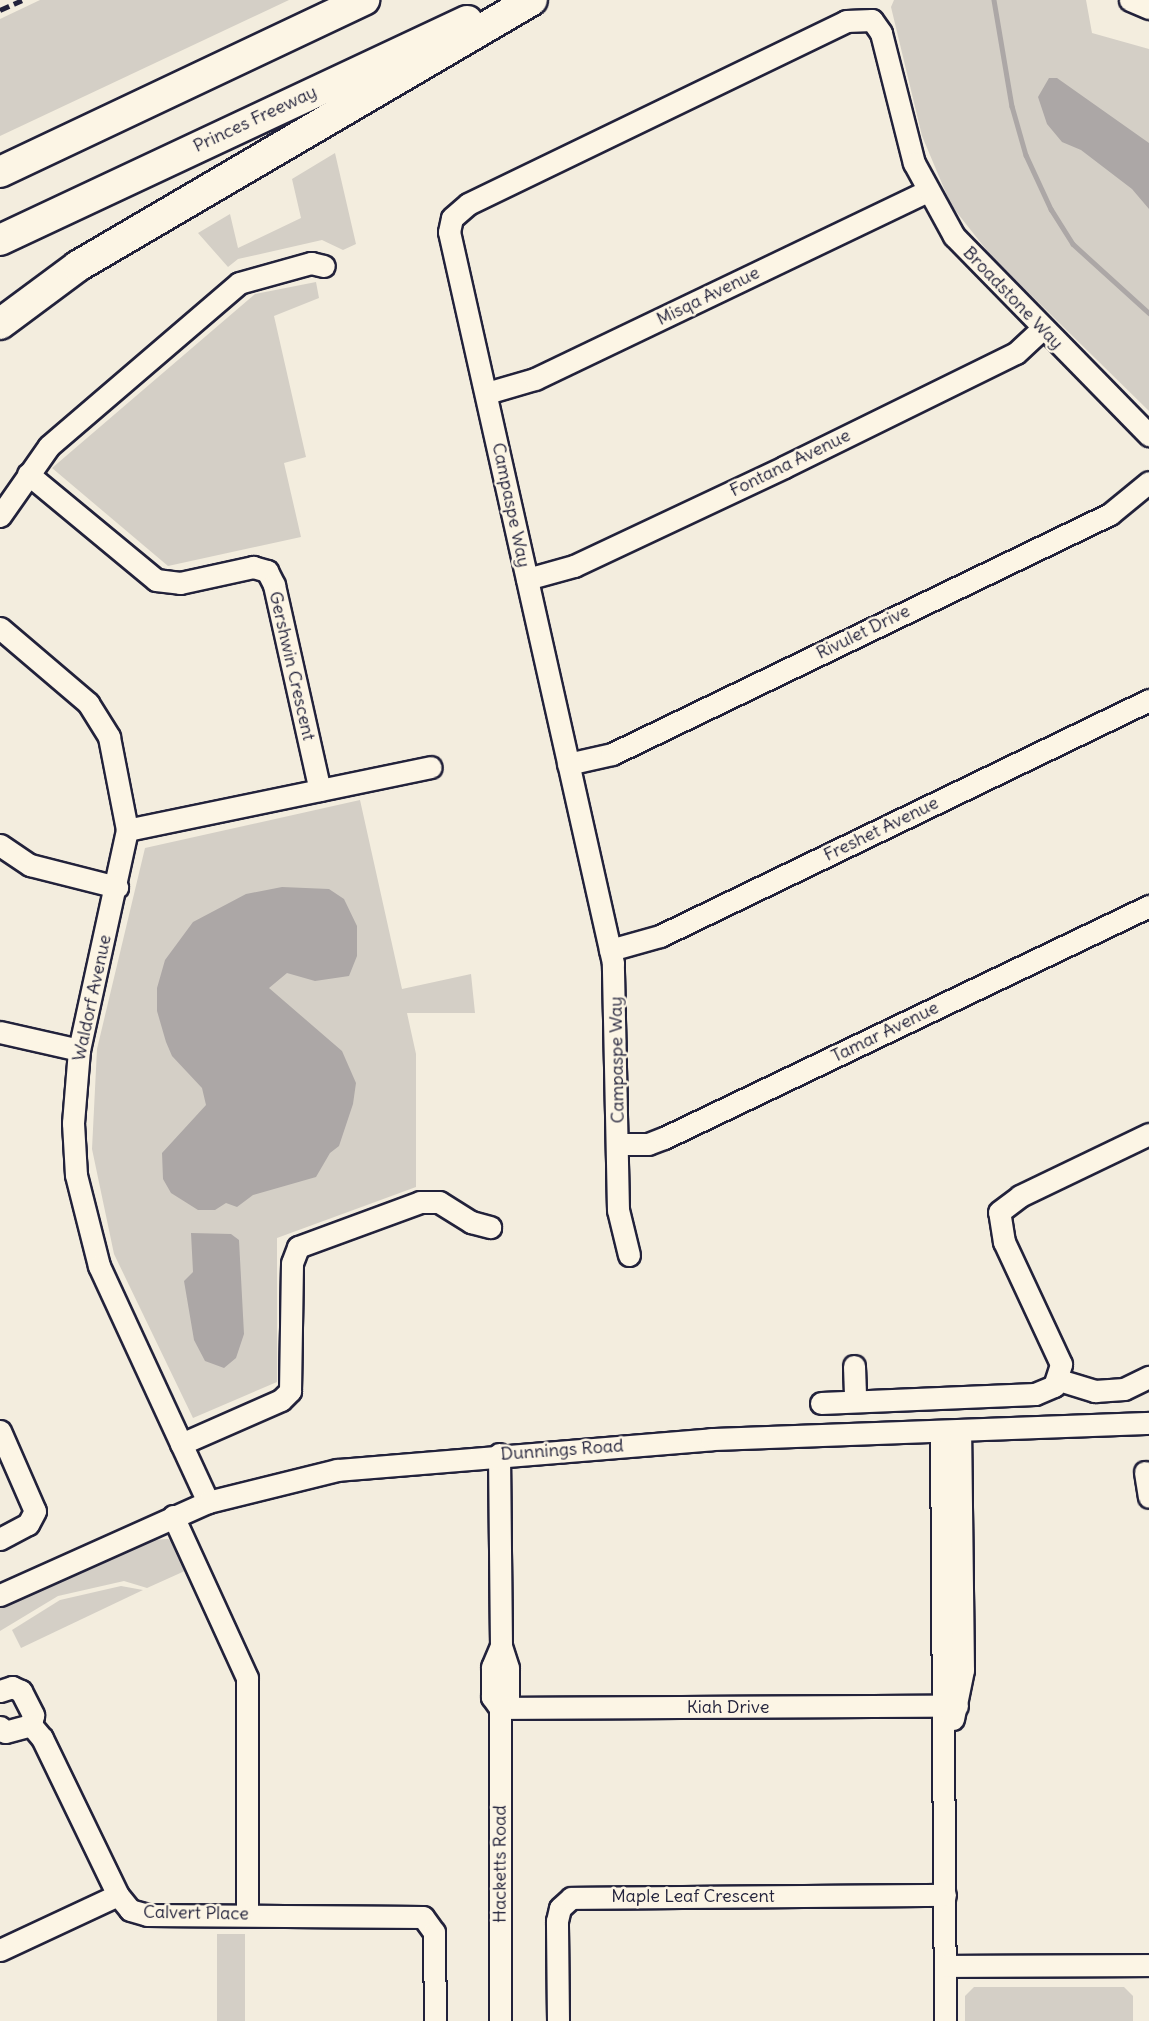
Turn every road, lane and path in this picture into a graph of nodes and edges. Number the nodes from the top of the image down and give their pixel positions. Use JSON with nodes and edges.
{"nodes":[{"id":1,"x":364,"y":0,"type":"edge"},
{"id":2,"x":512,"y":0,"type":"edge"},
{"id":3,"x":532,"y":0,"type":"edge"},
{"id":4,"x":1130,"y":0,"type":"edge"},
{"id":5,"x":1149,"y":8,"type":"edge"},
{"id":6,"x":872,"y":20,"type":"joint"},
{"id":7,"x":0,"y":172,"type":"edge"},
{"id":8,"x":927,"y":191,"type":"junction"},
{"id":9,"x":0,"y":240,"type":"edge"},
{"id":10,"x":324,"y":266,"type":"dead end"},
{"id":11,"x":0,"y":324,"type":"edge"},
{"id":12,"x":1043,"y":328,"type":"junction"},
{"id":13,"x":487,"y":393,"type":"junction"},
{"id":14,"x":1149,"y":435,"type":"edge"},
{"id":15,"x":28,"y":474,"type":"junction"},
{"id":16,"x":1149,"y":482,"type":"edge"},
{"id":17,"x":0,"y":516,"type":"edge"},
{"id":18,"x":527,"y":579,"type":"junction"},
{"id":19,"x":0,"y":628,"type":"edge"},
{"id":20,"x":1149,"y":700,"type":"edge"},
{"id":21,"x":568,"y":764,"type":"junction"},
{"id":22,"x":431,"y":766,"type":"dead end"},
{"id":23,"x":320,"y":790,"type":"junction"},
{"id":24,"x":127,"y":830,"type":"junction"},
{"id":25,"x":0,"y":845,"type":"edge"},
{"id":26,"x":117,"y":887,"type":"junction"},
{"id":27,"x":1149,"y":906,"type":"edge"},
{"id":28,"x":610,"y":950,"type":"junction"},
{"id":29,"x":0,"y":1032,"type":"edge"},
{"id":30,"x":79,"y":1050,"type":"junction"},
{"id":31,"x":1149,"y":1134,"type":"edge"},
{"id":32,"x":618,"y":1144,"type":"junction"},
{"id":33,"x":490,"y":1227,"type":"dead end"},
{"id":34,"x":629,"y":1255,"type":"dead end"},
{"id":35,"x":854,"y":1366,"type":"dead end"},
{"id":36,"x":1149,"y":1377,"type":"edge"},
{"id":37,"x":1059,"y":1380,"type":"junction"},
{"id":38,"x":855,"y":1401,"type":"junction"},
{"id":39,"x":821,"y":1404,"type":"dead end"},
{"id":40,"x":1149,"y":1423,"type":"edge"},
{"id":41,"x":0,"y":1431,"type":"edge"},
{"id":42,"x":950,"y":1432,"type":"junction"},
{"id":43,"x":186,"y":1441,"type":"junction"},
{"id":44,"x":499,"y":1454,"type":"junction"},
{"id":45,"x":1145,"y":1472,"type":"dead end"},
{"id":46,"x":1149,"y":1497,"type":"edge"},
{"id":47,"x":214,"y":1500,"type":"junction"},
{"id":48,"x":173,"y":1516,"type":"junction"},
{"id":49,"x":0,"y":1539,"type":"edge"},
{"id":50,"x":0,"y":1595,"type":"edge"},
{"id":51,"x":0,"y":1691,"type":"edge"},
{"id":52,"x":949,"y":1706,"type":"junction"},
{"id":53,"x":500,"y":1708,"type":"junction"},
{"id":54,"x":31,"y":1725,"type":"junction"},
{"id":55,"x":0,"y":1727,"type":"edge"},
{"id":56,"x":118,"y":1895,"type":"junction"},
{"id":57,"x":945,"y":1895,"type":"junction"},
{"id":58,"x":247,"y":1914,"type":"junction"},
{"id":59,"x":0,"y":1950,"type":"edge"},
{"id":60,"x":1149,"y":1965,"type":"edge"},
{"id":61,"x":945,"y":1966,"type":"junction"},
{"id":62,"x":435,"y":2021,"type":"edge"},
{"id":63,"x":500,"y":2021,"type":"edge"},
{"id":64,"x":558,"y":2021,"type":"edge"},
{"id":65,"x":945,"y":2021,"type":"edge"}],
"edges":[{"from":1,"to":7,"type":"highway"},
{"from":2,"to":9,"type":"highway","name":"Princes Freeway"},
{"from":3,"to":11,"type":"highway"},
{"from":4,"to":5,"type":"street"},
{"from":6,"to":8,"type":"street","name":"Broadstone Way"},
{"from":6,"to":13,"type":"street","name":"Campaspe Way"},
{"from":8,"to":12,"type":"street","name":"Broadstone Way"},
{"from":8,"to":13,"type":"street","name":"Misqa Avenue"},
{"from":10,"to":15,"type":"street"},
{"from":12,"to":14,"type":"street","name":"Broadstone Way"},
{"from":12,"to":18,"type":"street","name":"Fontana Avenue"},
{"from":13,"to":18,"type":"street","name":"Campaspe Way"},
{"from":15,"to":17,"type":"street"},
{"from":15,"to":23,"type":"street","name":"Gershwin Crescent"},
{"from":16,"to":21,"type":"street","name":"Rivulet Drive"},
{"from":18,"to":21,"type":"street","name":"Campaspe Way"},
{"from":19,"to":24,"type":"street","name":"Waldorf Avenue"},
{"from":20,"to":28,"type":"street","name":"Freshet Avenue"},
{"from":21,"to":28,"type":"street","name":"Campaspe Way"},
{"from":22,"to":23,"type":"street"},
{"from":23,"to":24,"type":"street"},
{"from":24,"to":26,"type":"street","name":"Waldorf Avenue"},
{"from":25,"to":26,"type":"street"},
{"from":26,"to":30,"type":"street","name":"Waldorf Avenue"},
{"from":27,"to":32,"type":"street","name":"Tamar Avenue"},
{"from":28,"to":32,"type":"street","name":"Campaspe Way"},
{"from":29,"to":30,"type":"street"},
{"from":30,"to":43,"type":"street","name":"Waldorf Avenue"},
{"from":31,"to":37,"type":"street"},
{"from":32,"to":34,"type":"street","name":"Campaspe Way"},
{"from":33,"to":43,"type":"street"},
{"from":35,"to":38,"type":"street"},
{"from":36,"to":37,"type":"street"},
{"from":37,"to":38,"type":"street"},
{"from":38,"to":39,"type":"street"},
{"from":40,"to":42,"type":"street","name":"Dunnings Road"},
{"from":41,"to":49,"type":"street"},
{"from":42,"to":44,"type":"street","name":"Dunnings Road"},
{"from":42,"to":52,"type":"street"},
{"from":43,"to":47,"type":"street","name":"Waldorf Avenue"},
{"from":44,"to":47,"type":"street","name":"Dunnings Road"},
{"from":44,"to":53,"type":"street","name":"Hacketts Road"},
{"from":45,"to":46,"type":"street"},
{"from":47,"to":48,"type":"street","name":"Dunnings Road"},
{"from":48,"to":50,"type":"street","name":"Dunnings Road"},
{"from":48,"to":58,"type":"street"},
{"from":51,"to":54,"type":"street","name":"Calvert Place"},
{"from":52,"to":53,"type":"street","name":"Kiah Drive"},
{"from":52,"to":57,"type":"street"},
{"from":53,"to":63,"type":"street","name":"Hacketts Road"},
{"from":54,"to":55,"type":"street"},
{"from":54,"to":56,"type":"street","name":"Calvert Place"},
{"from":56,"to":58,"type":"street","name":"Calvert Place"},
{"from":56,"to":59,"type":"street"},
{"from":57,"to":61,"type":"street"},
{"from":57,"to":64,"type":"street","name":"Maple Leaf Crescent"},
{"from":58,"to":62,"type":"street","name":"Calvert Place"},
{"from":60,"to":61,"type":"street"},
{"from":61,"to":65,"type":"street"}]}
